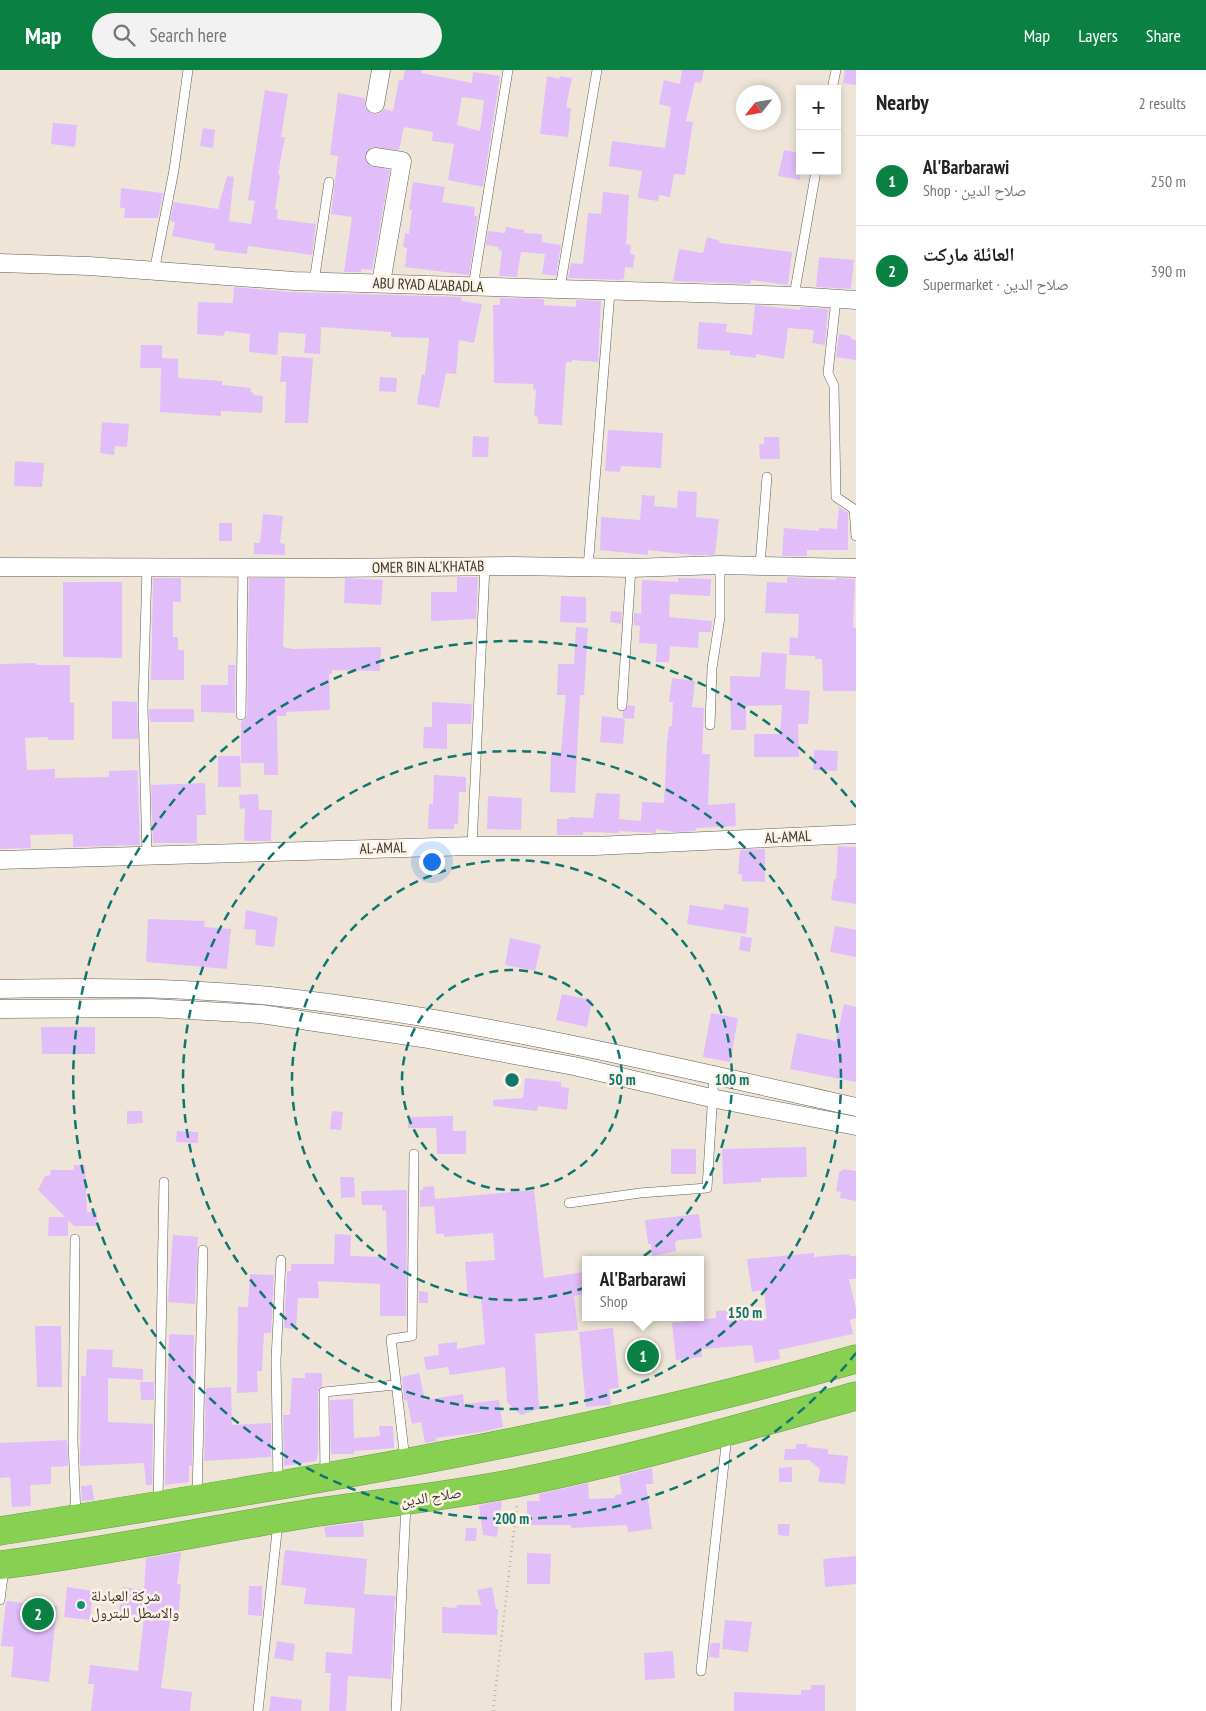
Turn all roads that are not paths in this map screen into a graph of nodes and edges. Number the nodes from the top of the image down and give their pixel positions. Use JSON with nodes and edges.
{"nodes":[{"id":1,"x":188,"y":70,"type":"edge"},
{"id":2,"x":381,"y":70,"type":"edge"},
{"id":3,"x":508,"y":70,"type":"edge"},
{"id":4,"x":597,"y":70,"type":"edge"},
{"id":5,"x":836,"y":70,"type":"edge"},
{"id":6,"x":833,"y":85,"type":"edge"},
{"id":7,"x":375,"y":104,"type":"dead end"},
{"id":8,"x":375,"y":157,"type":"dead end"},
{"id":9,"x":815,"y":175,"type":"edge"},
{"id":10,"x":329,"y":182,"type":"dead end"},
{"id":11,"x":0,"y":263,"type":"edge"},
{"id":12,"x":154,"y":272,"type":"junction"},
{"id":13,"x":314,"y":282,"type":"junction"},
{"id":14,"x":382,"y":283,"type":"junction"},
{"id":15,"x":473,"y":287,"type":"junction"},
{"id":16,"x":560,"y":288,"type":"junction"},
{"id":17,"x":610,"y":292,"type":"junction"},
{"id":18,"x":794,"y":296,"type":"junction"},
{"id":19,"x":836,"y":299,"type":"junction"},
{"id":20,"x":856,"y":300,"type":"edge"},
{"id":21,"x":767,"y":478,"type":"dead end"},
{"id":22,"x":856,"y":536,"type":"edge"},
{"id":23,"x":720,"y":565,"type":"junction"},
{"id":24,"x":760,"y":565,"type":"junction"},
{"id":25,"x":485,"y":566,"type":"junction"},
{"id":26,"x":0,"y":567,"type":"edge"},
{"id":27,"x":147,"y":568,"type":"junction"},
{"id":28,"x":243,"y":568,"type":"junction"},
{"id":29,"x":588,"y":568,"type":"junction"},
{"id":30,"x":631,"y":568,"type":"junction"},
{"id":31,"x":856,"y":568,"type":"edge"},
{"id":32,"x":622,"y":706,"type":"dead end"},
{"id":33,"x":241,"y":715,"type":"dead end"},
{"id":34,"x":710,"y":725,"type":"dead end"},
{"id":35,"x":856,"y":834,"type":"edge"},
{"id":36,"x":472,"y":846,"type":"junction"},
{"id":37,"x":146,"y":855,"type":"junction"},
{"id":38,"x":0,"y":860,"type":"edge"},
{"id":39,"x":0,"y":989,"type":"edge"},
{"id":40,"x":0,"y":1008,"type":"edge"},
{"id":41,"x":714,"y":1076,"type":"junction"},
{"id":42,"x":711,"y":1098,"type":"junction"},
{"id":43,"x":856,"y":1108,"type":"edge"},
{"id":44,"x":856,"y":1126,"type":"edge"},
{"id":45,"x":414,"y":1154,"type":"dead end"},
{"id":46,"x":164,"y":1182,"type":"dead end"},
{"id":47,"x":569,"y":1203,"type":"dead end"},
{"id":48,"x":75,"y":1239,"type":"dead end"},
{"id":49,"x":203,"y":1250,"type":"dead end"},
{"id":50,"x":281,"y":1260,"type":"dead end"},
{"id":51,"x":856,"y":1359,"type":"edge"},
{"id":52,"x":395,"y":1385,"type":"junction"},
{"id":53,"x":856,"y":1396,"type":"edge"},
{"id":54,"x":728,"y":1432,"type":"junction"},
{"id":55,"x":496,"y":1445,"type":"junction"},
{"id":56,"x":405,"y":1462,"type":"junction"},
{"id":57,"x":325,"y":1478,"type":"junction"},
{"id":58,"x":278,"y":1484,"type":"junction"},
{"id":59,"x":511,"y":1484,"type":"junction"},
{"id":60,"x":197,"y":1499,"type":"junction"},
{"id":61,"x":406,"y":1502,"type":"junction"},
{"id":62,"x":158,"y":1505,"type":"junction"},
{"id":63,"x":76,"y":1518,"type":"junction"},
{"id":64,"x":279,"y":1520,"type":"junction"},
{"id":65,"x":0,"y":1530,"type":"edge"},
{"id":66,"x":2,"y":1565,"type":"edge"},
{"id":67,"x":0,"y":1600,"type":"edge"},
{"id":68,"x":701,"y":1671,"type":"dead end"},
{"id":69,"x":258,"y":1711,"type":"edge"},
{"id":70,"x":396,"y":1711,"type":"edge"}],
"edges":[{"from":1,"to":12,"type":"lane"},
{"from":2,"to":7,"type":"street"},
{"from":3,"to":15,"type":"lane"},
{"from":4,"to":16,"type":"lane"},
{"from":5,"to":6,"type":"lane"},
{"from":8,"to":14,"type":"street"},
{"from":9,"to":18,"type":"lane"},
{"from":10,"to":13,"type":"lane"},
{"from":11,"to":12,"type":"street","name":"ABU RYAD AL'ABADLA"},
{"from":12,"to":13,"type":"street","name":"ABU RYAD AL'ABADLA"},
{"from":13,"to":14,"type":"street","name":"ABU RYAD AL'ABADLA"},
{"from":14,"to":15,"type":"street","name":"ABU RYAD AL'ABADLA"},
{"from":15,"to":16,"type":"street","name":"ABU RYAD AL'ABADLA"},
{"from":16,"to":17,"type":"street","name":"ABU RYAD AL'ABADLA"},
{"from":17,"to":18,"type":"street","name":"ABU RYAD AL'ABADLA"},
{"from":17,"to":29,"type":"lane"},
{"from":18,"to":19,"type":"street","name":"ABU RYAD AL'ABADLA"},
{"from":19,"to":20,"type":"street","name":"ABU RYAD AL'ABADLA"},
{"from":19,"to":22,"type":"lane"},
{"from":21,"to":24,"type":"lane"},
{"from":23,"to":24,"type":"street","name":"OMER BIN AL'KHATAB"},
{"from":23,"to":30,"type":"street","name":"OMER BIN AL'KHATAB"},
{"from":23,"to":34,"type":"lane"},
{"from":24,"to":31,"type":"street","name":"OMER BIN AL'KHATAB"},
{"from":25,"to":28,"type":"street","name":"OMER BIN AL'KHATAB"},
{"from":25,"to":29,"type":"street","name":"OMER BIN AL'KHATAB"},
{"from":25,"to":36,"type":"lane"},
{"from":26,"to":27,"type":"street","name":"OMER BIN AL'KHATAB"},
{"from":27,"to":28,"type":"street","name":"OMER BIN AL'KHATAB"},
{"from":27,"to":37,"type":"lane"},
{"from":28,"to":33,"type":"lane"},
{"from":29,"to":30,"type":"street","name":"OMER BIN AL'KHATAB"},
{"from":30,"to":32,"type":"lane"},
{"from":35,"to":36,"type":"street","name":"AL-AMAL"},
{"from":36,"to":37,"type":"street","name":"AL-AMAL"},
{"from":37,"to":38,"type":"street","name":"AL-AMAL"},
{"from":39,"to":41,"type":"street"},
{"from":40,"to":42,"type":"street"},
{"from":41,"to":42,"type":"lane"},
{"from":41,"to":43,"type":"street"},
{"from":42,"to":44,"type":"street"},
{"from":42,"to":47,"type":"lane"},
{"from":45,"to":52,"type":"lane"},
{"from":46,"to":62,"type":"lane"},
{"from":48,"to":63,"type":"lane"},
{"from":49,"to":60,"type":"lane"},
{"from":50,"to":58,"type":"lane"},
{"from":51,"to":55,"type":"highway"},
{"from":52,"to":56,"type":"lane"},
{"from":52,"to":57,"type":"lane"},
{"from":53,"to":54,"type":"highway","name":"صلاح الدين"},
{"from":54,"to":59,"type":"highway","name":"صلاح الدين"},
{"from":54,"to":68,"type":"lane"},
{"from":55,"to":56,"type":"highway"},
{"from":55,"to":59,"type":"highway"},
{"from":56,"to":57,"type":"highway"},
{"from":57,"to":58,"type":"highway"},
{"from":58,"to":60,"type":"highway"},
{"from":59,"to":61,"type":"highway","name":"صلاح الدين"},
{"from":60,"to":62,"type":"highway"},
{"from":61,"to":64,"type":"highway","name":"صلاح الدين"},
{"from":61,"to":70,"type":"lane"},
{"from":62,"to":63,"type":"highway"},
{"from":63,"to":65,"type":"highway"},
{"from":64,"to":66,"type":"highway","name":"صلاح الدين"},
{"from":64,"to":69,"type":"lane"},
{"from":66,"to":67,"type":"lane"}]}
